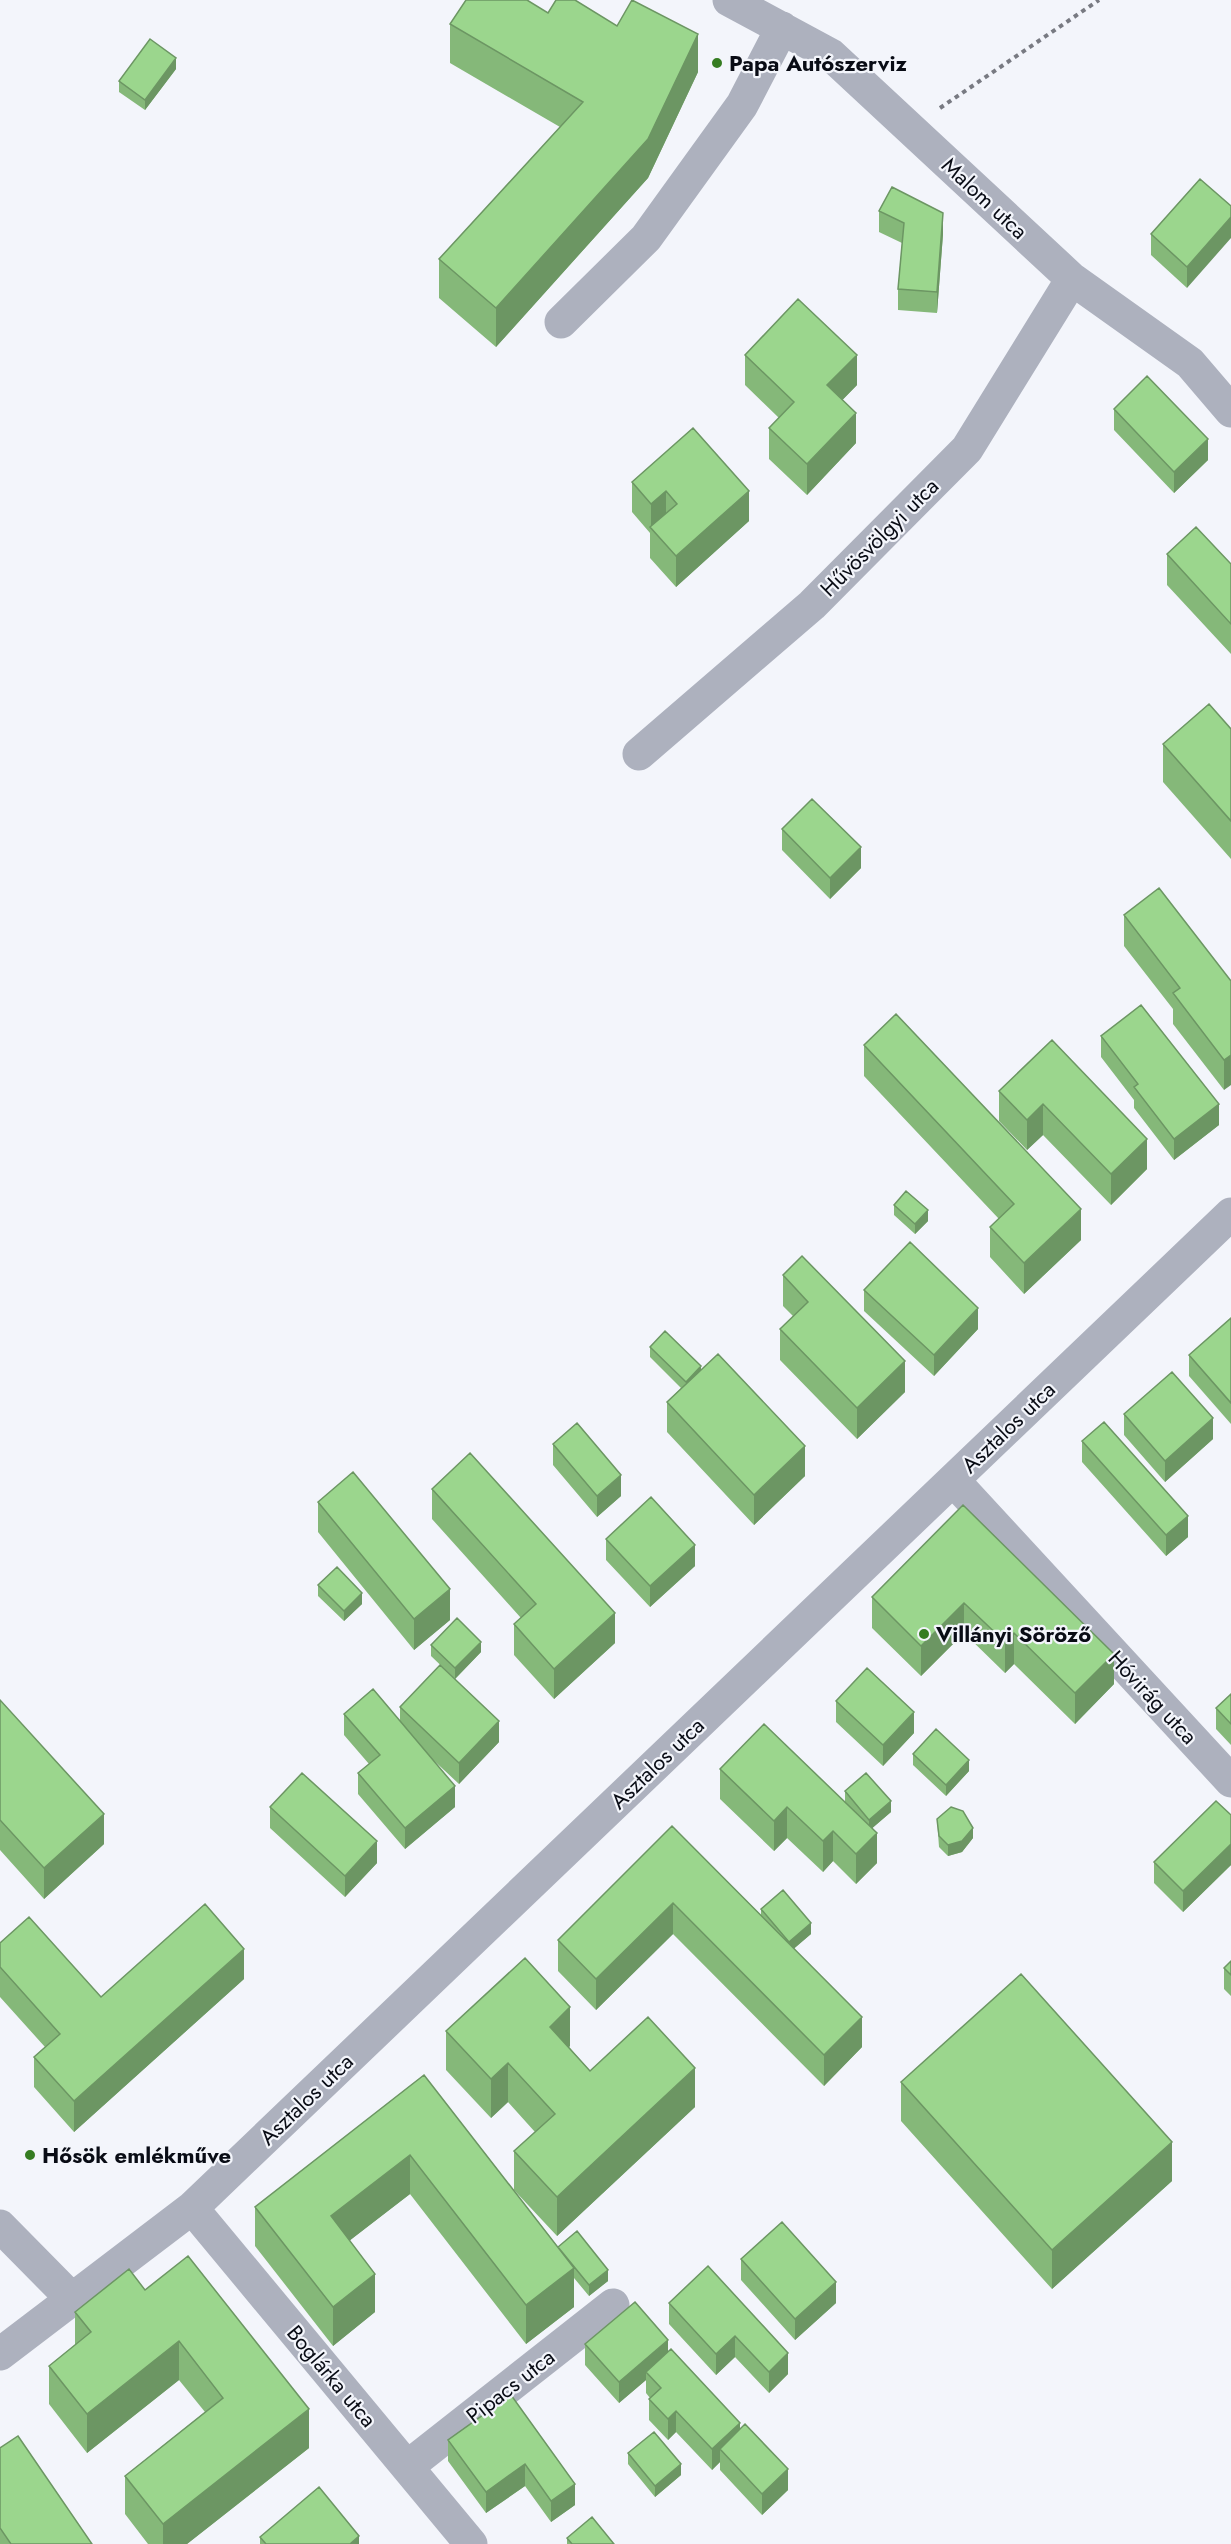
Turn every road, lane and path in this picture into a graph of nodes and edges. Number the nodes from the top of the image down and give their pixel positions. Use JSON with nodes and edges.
{"nodes":[{"id":1,"x":729,"y":0,"type":"edge"},
{"id":2,"x":1099,"y":0,"type":"edge"},
{"id":3,"x":782,"y":28,"type":"junction"},
{"id":4,"x":910,"y":128,"type":"junction"},
{"id":5,"x":1072,"y":279,"type":"junction"},
{"id":6,"x":561,"y":322,"type":"dead end"},
{"id":7,"x":1231,"y":411,"type":"edge"},
{"id":8,"x":639,"y":754,"type":"dead end"},
{"id":9,"x":1231,"y":1214,"type":"edge"},
{"id":10,"x":953,"y":1480,"type":"junction"},
{"id":11,"x":1231,"y":1781,"type":"edge"},
{"id":12,"x":192,"y":2208,"type":"junction"},
{"id":13,"x":0,"y":2226,"type":"edge"},
{"id":14,"x":72,"y":2299,"type":"junction"},
{"id":15,"x":613,"y":2305,"type":"dead end"},
{"id":16,"x":0,"y":2354,"type":"edge"},
{"id":17,"x":407,"y":2467,"type":"junction"},
{"id":18,"x":471,"y":2544,"type":"edge"}],
"edges":[{"from":1,"to":3,"type":"street","name":"Malom utca"},
{"from":2,"to":4,"type":"path"},
{"from":3,"to":4,"type":"street","name":"Malom utca"},
{"from":3,"to":6,"type":"street"},
{"from":4,"to":5,"type":"street","name":"Malom utca"},
{"from":5,"to":7,"type":"street","name":"Malom utca"},
{"from":5,"to":8,"type":"street","name":"Hűvösvölgyi utca"},
{"from":9,"to":10,"type":"street","name":"Asztalos utca"},
{"from":10,"to":11,"type":"street","name":"Hóvirág utca"},
{"from":10,"to":12,"type":"street","name":"Asztalos utca"},
{"from":12,"to":14,"type":"street","name":"Asztalos utca"},
{"from":12,"to":17,"type":"street","name":"Boglárka utca"},
{"from":13,"to":14,"type":"street"},
{"from":14,"to":16,"type":"street","name":"Asztalos utca"},
{"from":15,"to":17,"type":"street","name":"Pipacs utca"},
{"from":17,"to":18,"type":"street","name":"Boglárka utca"}]}
